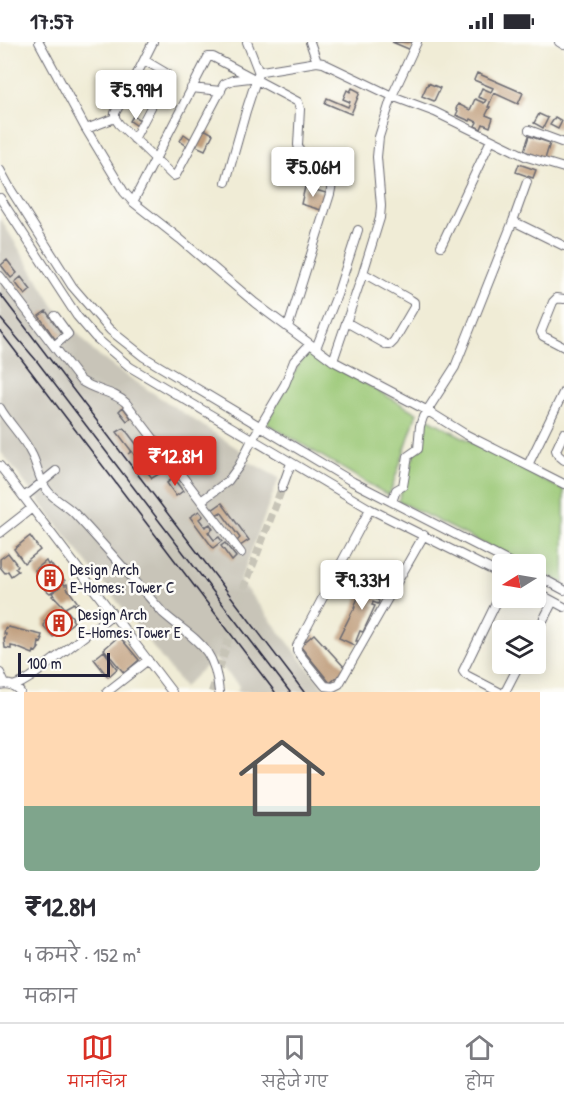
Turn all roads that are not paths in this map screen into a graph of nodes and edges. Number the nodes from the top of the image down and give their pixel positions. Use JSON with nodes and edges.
{"nodes":[{"id":1,"x":39,"y":42,"type":"edge"},
{"id":2,"x":153,"y":42,"type":"edge"},
{"id":3,"x":247,"y":42,"type":"edge"},
{"id":4,"x":310,"y":42,"type":"edge"},
{"id":5,"x":417,"y":42,"type":"edge"},
{"id":6,"x":559,"y":42,"type":"edge"},
{"id":7,"x":564,"y":45,"type":"edge"},
{"id":8,"x":144,"y":60,"type":"junction"},
{"id":9,"x":317,"y":62,"type":"junction"},
{"id":10,"x":255,"y":77,"type":"junction"},
{"id":11,"x":191,"y":88,"type":"junction"},
{"id":12,"x":220,"y":91,"type":"junction"},
{"id":13,"x":392,"y":96,"type":"junction"},
{"id":14,"x":115,"y":118,"type":"junction"},
{"id":15,"x":86,"y":129,"type":"junction"},
{"id":16,"x":529,"y":130,"type":"dead end"},
{"id":17,"x":134,"y":138,"type":"junction"},
{"id":18,"x":491,"y":140,"type":"junction"},
{"id":19,"x":564,"y":142,"type":"edge"},
{"id":20,"x":155,"y":159,"type":"junction"},
{"id":21,"x":564,"y":168,"type":"edge"},
{"id":22,"x":0,"y":170,"type":"edge"},
{"id":23,"x":226,"y":182,"type":"dead end"},
{"id":24,"x":527,"y":182,"type":"dead end"},
{"id":25,"x":0,"y":198,"type":"edge"},
{"id":26,"x":133,"y":202,"type":"junction"},
{"id":27,"x":513,"y":221,"type":"junction"},
{"id":28,"x":358,"y":230,"type":"dead end"},
{"id":29,"x":441,"y":246,"type":"dead end"},
{"id":30,"x":564,"y":246,"type":"edge"},
{"id":31,"x":363,"y":273,"type":"junction"},
{"id":32,"x":0,"y":276,"type":"edge"},
{"id":33,"x":564,"y":299,"type":"edge"},
{"id":34,"x":55,"y":316,"type":"dead end"},
{"id":35,"x":346,"y":322,"type":"junction"},
{"id":36,"x":288,"y":327,"type":"junction"},
{"id":37,"x":54,"y":346,"type":"junction"},
{"id":38,"x":313,"y":346,"type":"junction"},
{"id":39,"x":564,"y":347,"type":"edge"},
{"id":40,"x":333,"y":361,"type":"junction"},
{"id":41,"x":564,"y":391,"type":"edge"},
{"id":42,"x":0,"y":408,"type":"edge"},
{"id":43,"x":428,"y":411,"type":"junction"},
{"id":44,"x":261,"y":427,"type":"junction"},
{"id":45,"x":564,"y":433,"type":"edge"},
{"id":46,"x":252,"y":440,"type":"junction"},
{"id":47,"x":564,"y":460,"type":"edge"},
{"id":48,"x":291,"y":463,"type":"junction"},
{"id":49,"x":528,"y":465,"type":"junction"},
{"id":50,"x":0,"y":466,"type":"edge"},
{"id":51,"x":56,"y":471,"type":"dead end"},
{"id":52,"x":42,"y":483,"type":"junction"},
{"id":53,"x":564,"y":484,"type":"edge"},
{"id":54,"x":282,"y":488,"type":"tunnel mouth"},
{"id":55,"x":24,"y":497,"type":"junction"},
{"id":56,"x":201,"y":501,"type":"junction"},
{"id":57,"x":392,"y":502,"type":"junction"},
{"id":58,"x":32,"y":508,"type":"junction"},
{"id":59,"x":370,"y":509,"type":"junction"},
{"id":60,"x":0,"y":533,"type":"edge"},
{"id":61,"x":424,"y":535,"type":"junction"},
{"id":62,"x":241,"y":554,"type":"dead end"},
{"id":63,"x":493,"y":554,"type":"edge"},
{"id":64,"x":492,"y":570,"type":"edge"},
{"id":65,"x":546,"y":580,"type":"edge"},
{"id":66,"x":564,"y":590,"type":"edge"},
{"id":67,"x":546,"y":597,"type":"edge"},
{"id":68,"x":553,"y":601,"type":"junction"},
{"id":69,"x":564,"y":607,"type":"edge"},
{"id":70,"x":494,"y":608,"type":"edge"},
{"id":71,"x":112,"y":614,"type":"junction"},
{"id":72,"x":543,"y":620,"type":"edge"},
{"id":73,"x":148,"y":660,"type":"junction"},
{"id":74,"x":0,"y":673,"type":"edge"},
{"id":75,"x":514,"y":674,"type":"edge"},
{"id":76,"x":31,"y":677,"type":"junction"},
{"id":77,"x":6,"y":685,"type":"edge"},
{"id":78,"x":490,"y":690,"type":"edge"},
{"id":79,"x":22,"y":692,"type":"edge"},
{"id":80,"x":107,"y":692,"type":"edge"},
{"id":81,"x":172,"y":692,"type":"edge"},
{"id":82,"x":219,"y":692,"type":"edge"},
{"id":83,"x":499,"y":692,"type":"edge"},
{"id":84,"x":505,"y":692,"type":"edge"}],
"edges":[{"from":1,"to":15,"type":"street"},
{"from":2,"to":8,"type":"street"},
{"from":3,"to":10,"type":"street"},
{"from":4,"to":9,"type":"street"},
{"from":5,"to":13,"type":"street"},
{"from":6,"to":7,"type":"street"},
{"from":8,"to":14,"type":"street"},
{"from":8,"to":17,"type":"street"},
{"from":9,"to":10,"type":"street"},
{"from":9,"to":13,"type":"street"},
{"from":10,"to":11,"type":"street"},
{"from":10,"to":12,"type":"street"},
{"from":10,"to":23,"type":"street"},
{"from":10,"to":36,"type":"street"},
{"from":11,"to":12,"type":"street"},
{"from":11,"to":20,"type":"street"},
{"from":12,"to":20,"type":"street"},
{"from":13,"to":18,"type":"street"},
{"from":13,"to":31,"type":"street"},
{"from":14,"to":15,"type":"street"},
{"from":14,"to":17,"type":"street"},
{"from":15,"to":26,"type":"street"},
{"from":16,"to":19,"type":"street"},
{"from":17,"to":20,"type":"street"},
{"from":18,"to":21,"type":"street"},
{"from":18,"to":29,"type":"street"},
{"from":20,"to":26,"type":"street"},
{"from":22,"to":44,"type":"street"},
{"from":24,"to":27,"type":"street"},
{"from":25,"to":46,"type":"street"},
{"from":26,"to":36,"type":"street"},
{"from":27,"to":30,"type":"street"},
{"from":27,"to":43,"type":"street"},
{"from":28,"to":38,"type":"street"},
{"from":31,"to":35,"type":"street"},
{"from":31,"to":35,"type":"street"},
{"from":32,"to":37,"type":"street"},
{"from":33,"to":39,"type":"street"},
{"from":34,"to":37,"type":"street"},
{"from":35,"to":40,"type":"street"},
{"from":36,"to":38,"type":"street"},
{"from":37,"to":56,"type":"street"},
{"from":38,"to":40,"type":"street"},
{"from":38,"to":44,"type":"street"},
{"from":40,"to":43,"type":"street"},
{"from":41,"to":49,"type":"street"},
{"from":42,"to":52,"type":"street"},
{"from":43,"to":49,"type":"street"},
{"from":43,"to":57,"type":"street"},
{"from":44,"to":46,"type":"street"},
{"from":44,"to":57,"type":"street"},
{"from":45,"to":47,"type":"street"},
{"from":46,"to":48,"type":"street"},
{"from":46,"to":56,"type":"street"},
{"from":48,"to":54,"type":"street"},
{"from":48,"to":59,"type":"street"},
{"from":49,"to":53,"type":"street"},
{"from":50,"to":55,"type":"street"},
{"from":51,"to":52,"type":"street"},
{"from":52,"to":55,"type":"street"},
{"from":52,"to":82,"type":"street"},
{"from":55,"to":58,"type":"street"},
{"from":56,"to":62,"type":"street"},
{"from":57,"to":63,"type":"street"},
{"from":58,"to":60,"type":"street"},
{"from":58,"to":71,"type":"street"},
{"from":59,"to":61,"type":"street"},
{"from":59,"to":61,"type":"street"},
{"from":61,"to":64,"type":"street"},
{"from":65,"to":66,"type":"street"},
{"from":67,"to":68,"type":"street"},
{"from":68,"to":69,"type":"street"},
{"from":68,"to":72,"type":"street"},
{"from":70,"to":78,"type":"street"},
{"from":71,"to":73,"type":"street"},
{"from":71,"to":76,"type":"street"},
{"from":73,"to":80,"type":"street"},
{"from":73,"to":81,"type":"street"},
{"from":74,"to":77,"type":"street"},
{"from":75,"to":84,"type":"street"},
{"from":76,"to":77,"type":"street"},
{"from":76,"to":79,"type":"street"},
{"from":77,"to":79,"type":"street"},
{"from":78,"to":83,"type":"street"}]}
